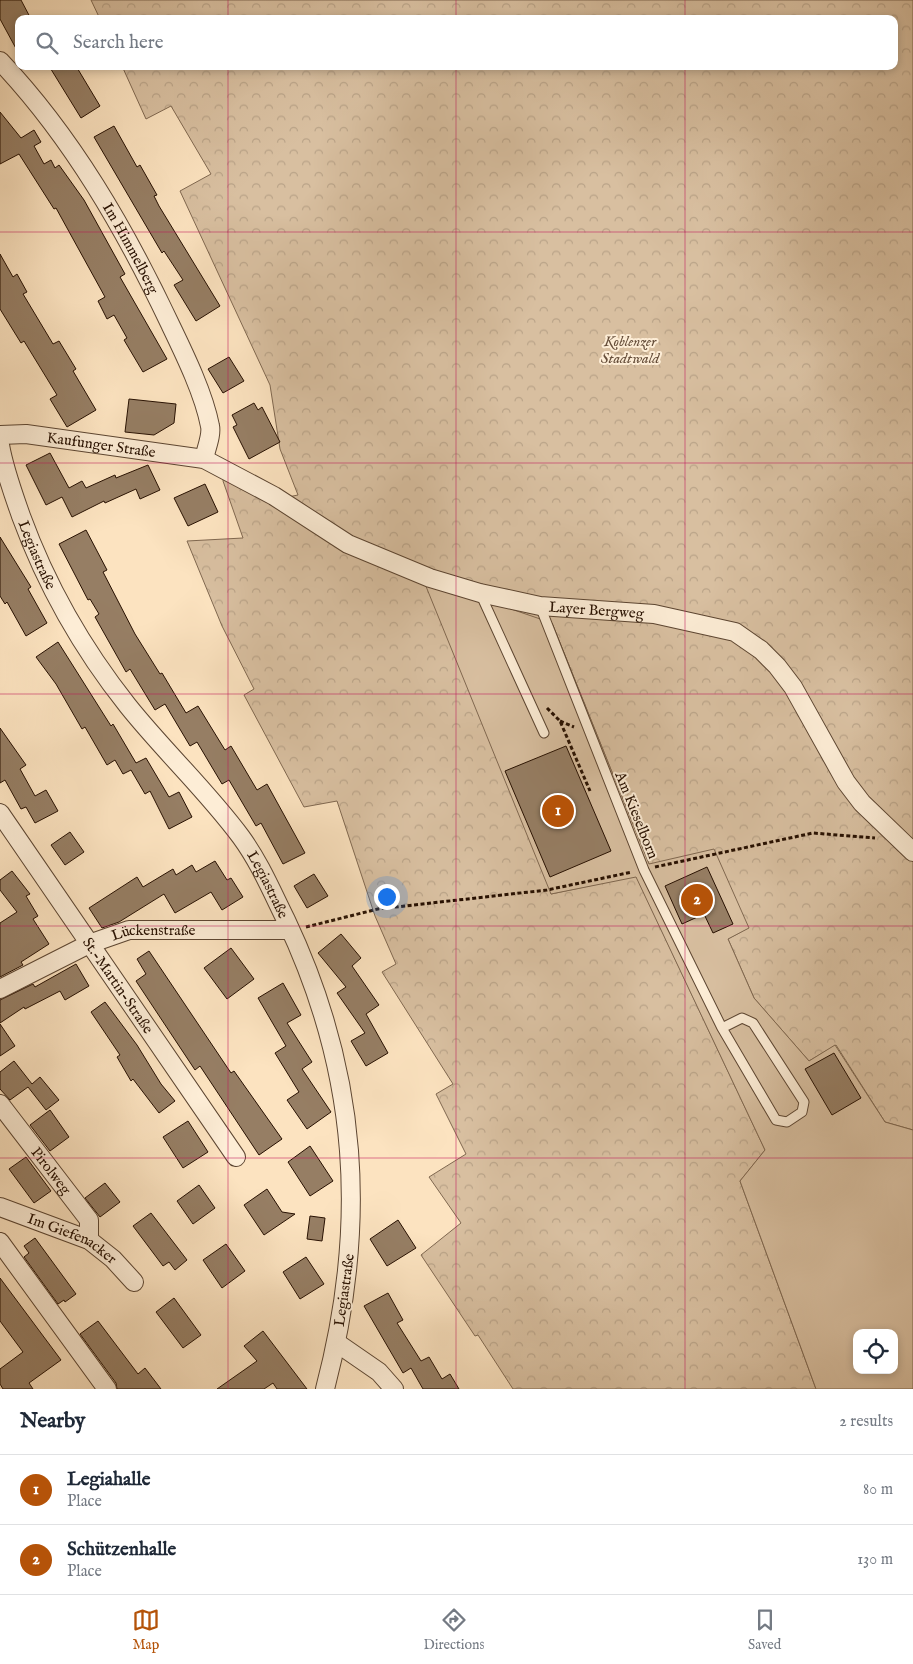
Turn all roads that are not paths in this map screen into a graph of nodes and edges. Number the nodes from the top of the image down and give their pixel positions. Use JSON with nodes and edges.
{"nodes":[{"id":1,"x":0,"y":61,"type":"edge"},
{"id":2,"x":0,"y":445,"type":"edge"},
{"id":3,"x":204,"y":459,"type":"junction"},
{"id":4,"x":480,"y":593,"type":"junction"},
{"id":5,"x":540,"y":606,"type":"junction"},
{"id":6,"x":544,"y":733,"type":"dead end"},
{"id":7,"x":0,"y":813,"type":"edge"},
{"id":8,"x":907,"y":847,"type":"edge"},
{"id":9,"x":290,"y":930,"type":"junction"},
{"id":10,"x":89,"y":944,"type":"junction"},
{"id":11,"x":0,"y":990,"type":"edge"},
{"id":12,"x":722,"y":1028,"type":"junction"},
{"id":13,"x":0,"y":1104,"type":"edge"},
{"id":14,"x":236,"y":1157,"type":"dead end"},
{"id":15,"x":0,"y":1207,"type":"edge"},
{"id":16,"x":90,"y":1240,"type":"junction"},
{"id":17,"x":0,"y":1242,"type":"edge"},
{"id":18,"x":134,"y":1282,"type":"dead end"},
{"id":19,"x":337,"y":1343,"type":"junction"},
{"id":20,"x":106,"y":1389,"type":"edge"},
{"id":21,"x":324,"y":1389,"type":"edge"},
{"id":22,"x":394,"y":1389,"type":"edge"}],
"edges":[{"from":1,"to":3,"type":"street","name":"Im Himmelberg"},
{"from":2,"to":3,"type":"street","name":"Kaufunger Straße"},
{"from":2,"to":9,"type":"street","name":"Legiastraße"},
{"from":3,"to":4,"type":"street","name":"Layer Bergweg"},
{"from":4,"to":5,"type":"street","name":"Layer Bergweg"},
{"from":4,"to":6,"type":"lane"},
{"from":5,"to":8,"type":"street","name":"Layer Bergweg"},
{"from":5,"to":12,"type":"lane","name":"Am Kieselborn"},
{"from":7,"to":10,"type":"street","name":"St.-Martin-Straße"},
{"from":9,"to":10,"type":"street","name":"Lückenstraße"},
{"from":9,"to":19,"type":"street","name":"Legiastraße"},
{"from":10,"to":11,"type":"street","name":"Lückenstraße"},
{"from":10,"to":14,"type":"street","name":"St.-Martin-Straße"},
{"from":12,"to":12,"type":"lane","name":"Am Kieselborn"},
{"from":13,"to":16,"type":"street","name":"Pirolweg"},
{"from":15,"to":16,"type":"street","name":"Im Giefenacker"},
{"from":16,"to":18,"type":"street","name":"Im Giefenacker"},
{"from":17,"to":20,"type":"street"},
{"from":19,"to":21,"type":"street","name":"Legiastraße"},
{"from":19,"to":22,"type":"street"}]}
